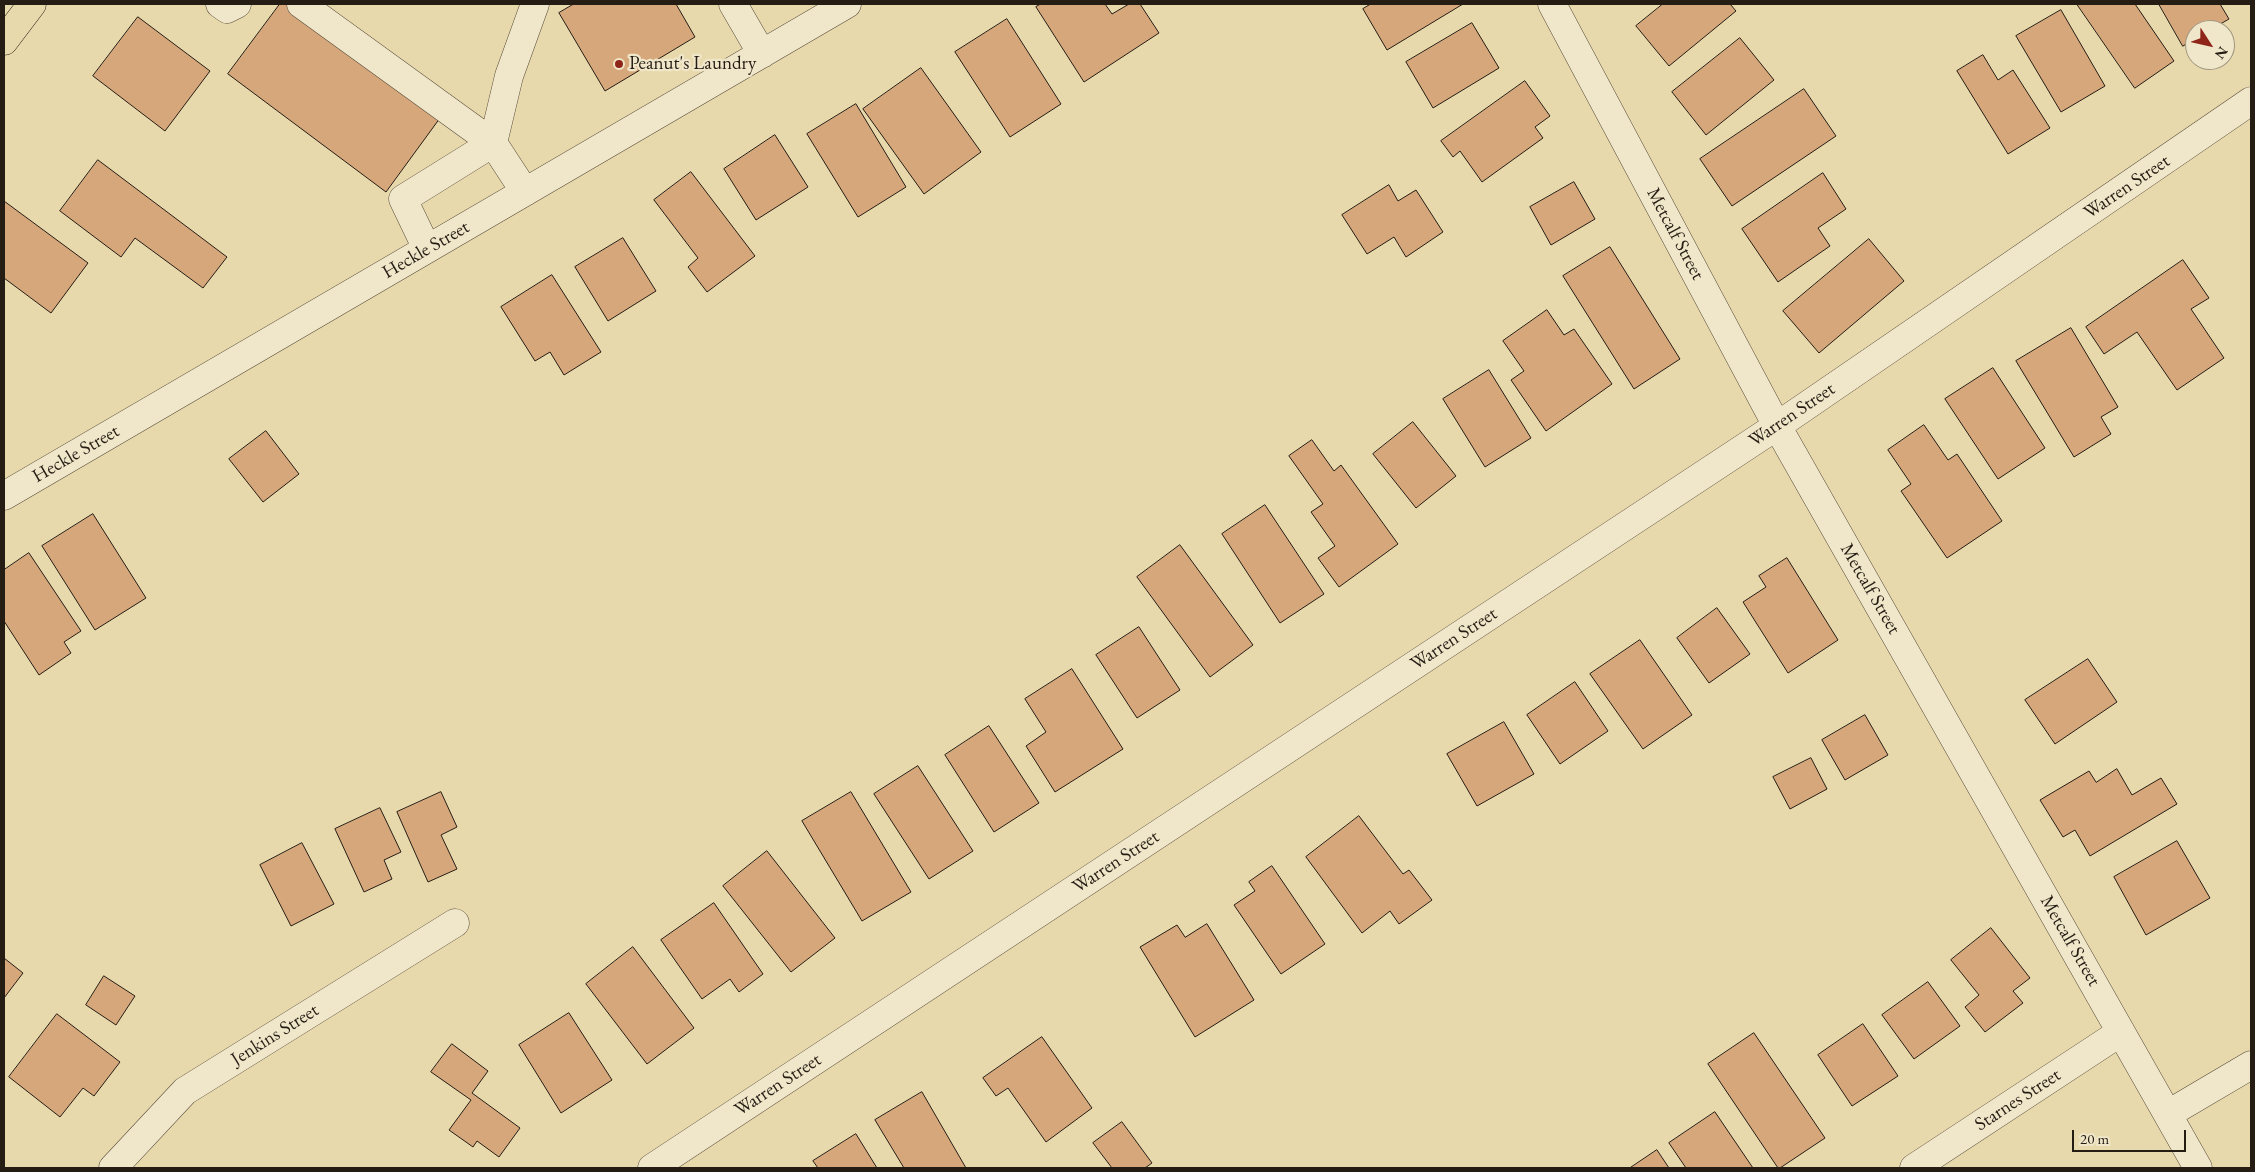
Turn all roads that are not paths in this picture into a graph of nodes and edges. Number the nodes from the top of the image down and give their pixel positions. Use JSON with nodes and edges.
{"nodes":[{"id":1,"x":32,"y":4,"type":"edge"},
{"id":2,"x":220,"y":4,"type":"edge"},
{"id":3,"x":237,"y":4,"type":"edge"},
{"id":4,"x":302,"y":4,"type":"edge"},
{"id":5,"x":535,"y":4,"type":"edge"},
{"id":6,"x":733,"y":4,"type":"edge"},
{"id":7,"x":847,"y":4,"type":"edge"},
{"id":8,"x":1552,"y":4,"type":"edge"},
{"id":9,"x":7,"y":28,"type":"edge"},
{"id":10,"x":762,"y":54,"type":"junction"},
{"id":11,"x":2251,"y":101,"type":"edge"},
{"id":12,"x":493,"y":143,"type":"junction"},
{"id":13,"x":525,"y":192,"type":"junction"},
{"id":14,"x":427,"y":249,"type":"junction"},
{"id":15,"x":1777,"y":426,"type":"junction"},
{"id":16,"x":4,"y":496,"type":"edge"},
{"id":17,"x":455,"y":922,"type":"dead end"},
{"id":18,"x":2121,"y":1032,"type":"junction"},
{"id":19,"x":2251,"y":1066,"type":"edge"},
{"id":20,"x":2168,"y":1114,"type":"junction"},
{"id":21,"x":113,"y":1168,"type":"edge"},
{"id":22,"x":652,"y":1168,"type":"edge"},
{"id":23,"x":1914,"y":1168,"type":"edge"},
{"id":24,"x":2198,"y":1168,"type":"edge"}],
"edges":[{"from":1,"to":9,"type":"main road"},
{"from":2,"to":3,"type":"street"},
{"from":4,"to":12,"type":"street"},
{"from":5,"to":12,"type":"street"},
{"from":6,"to":10,"type":"street"},
{"from":7,"to":10,"type":"street","name":"Heckle Street"},
{"from":8,"to":15,"type":"street","name":"Metcalf Street"},
{"from":10,"to":13,"type":"street","name":"Heckle Street"},
{"from":11,"to":15,"type":"street","name":"Warren Street"},
{"from":12,"to":13,"type":"street"},
{"from":12,"to":14,"type":"street"},
{"from":13,"to":14,"type":"street","name":"Heckle Street"},
{"from":14,"to":16,"type":"street","name":"Heckle Street"},
{"from":15,"to":18,"type":"street","name":"Metcalf Street"},
{"from":15,"to":22,"type":"street","name":"Warren Street"},
{"from":17,"to":21,"type":"street","name":"Jenkins Street"},
{"from":18,"to":20,"type":"street","name":"Metcalf Street"},
{"from":18,"to":23,"type":"street","name":"Starnes Street"},
{"from":19,"to":20,"type":"street"},
{"from":20,"to":24,"type":"street","name":"Metcalf Street"}]}
